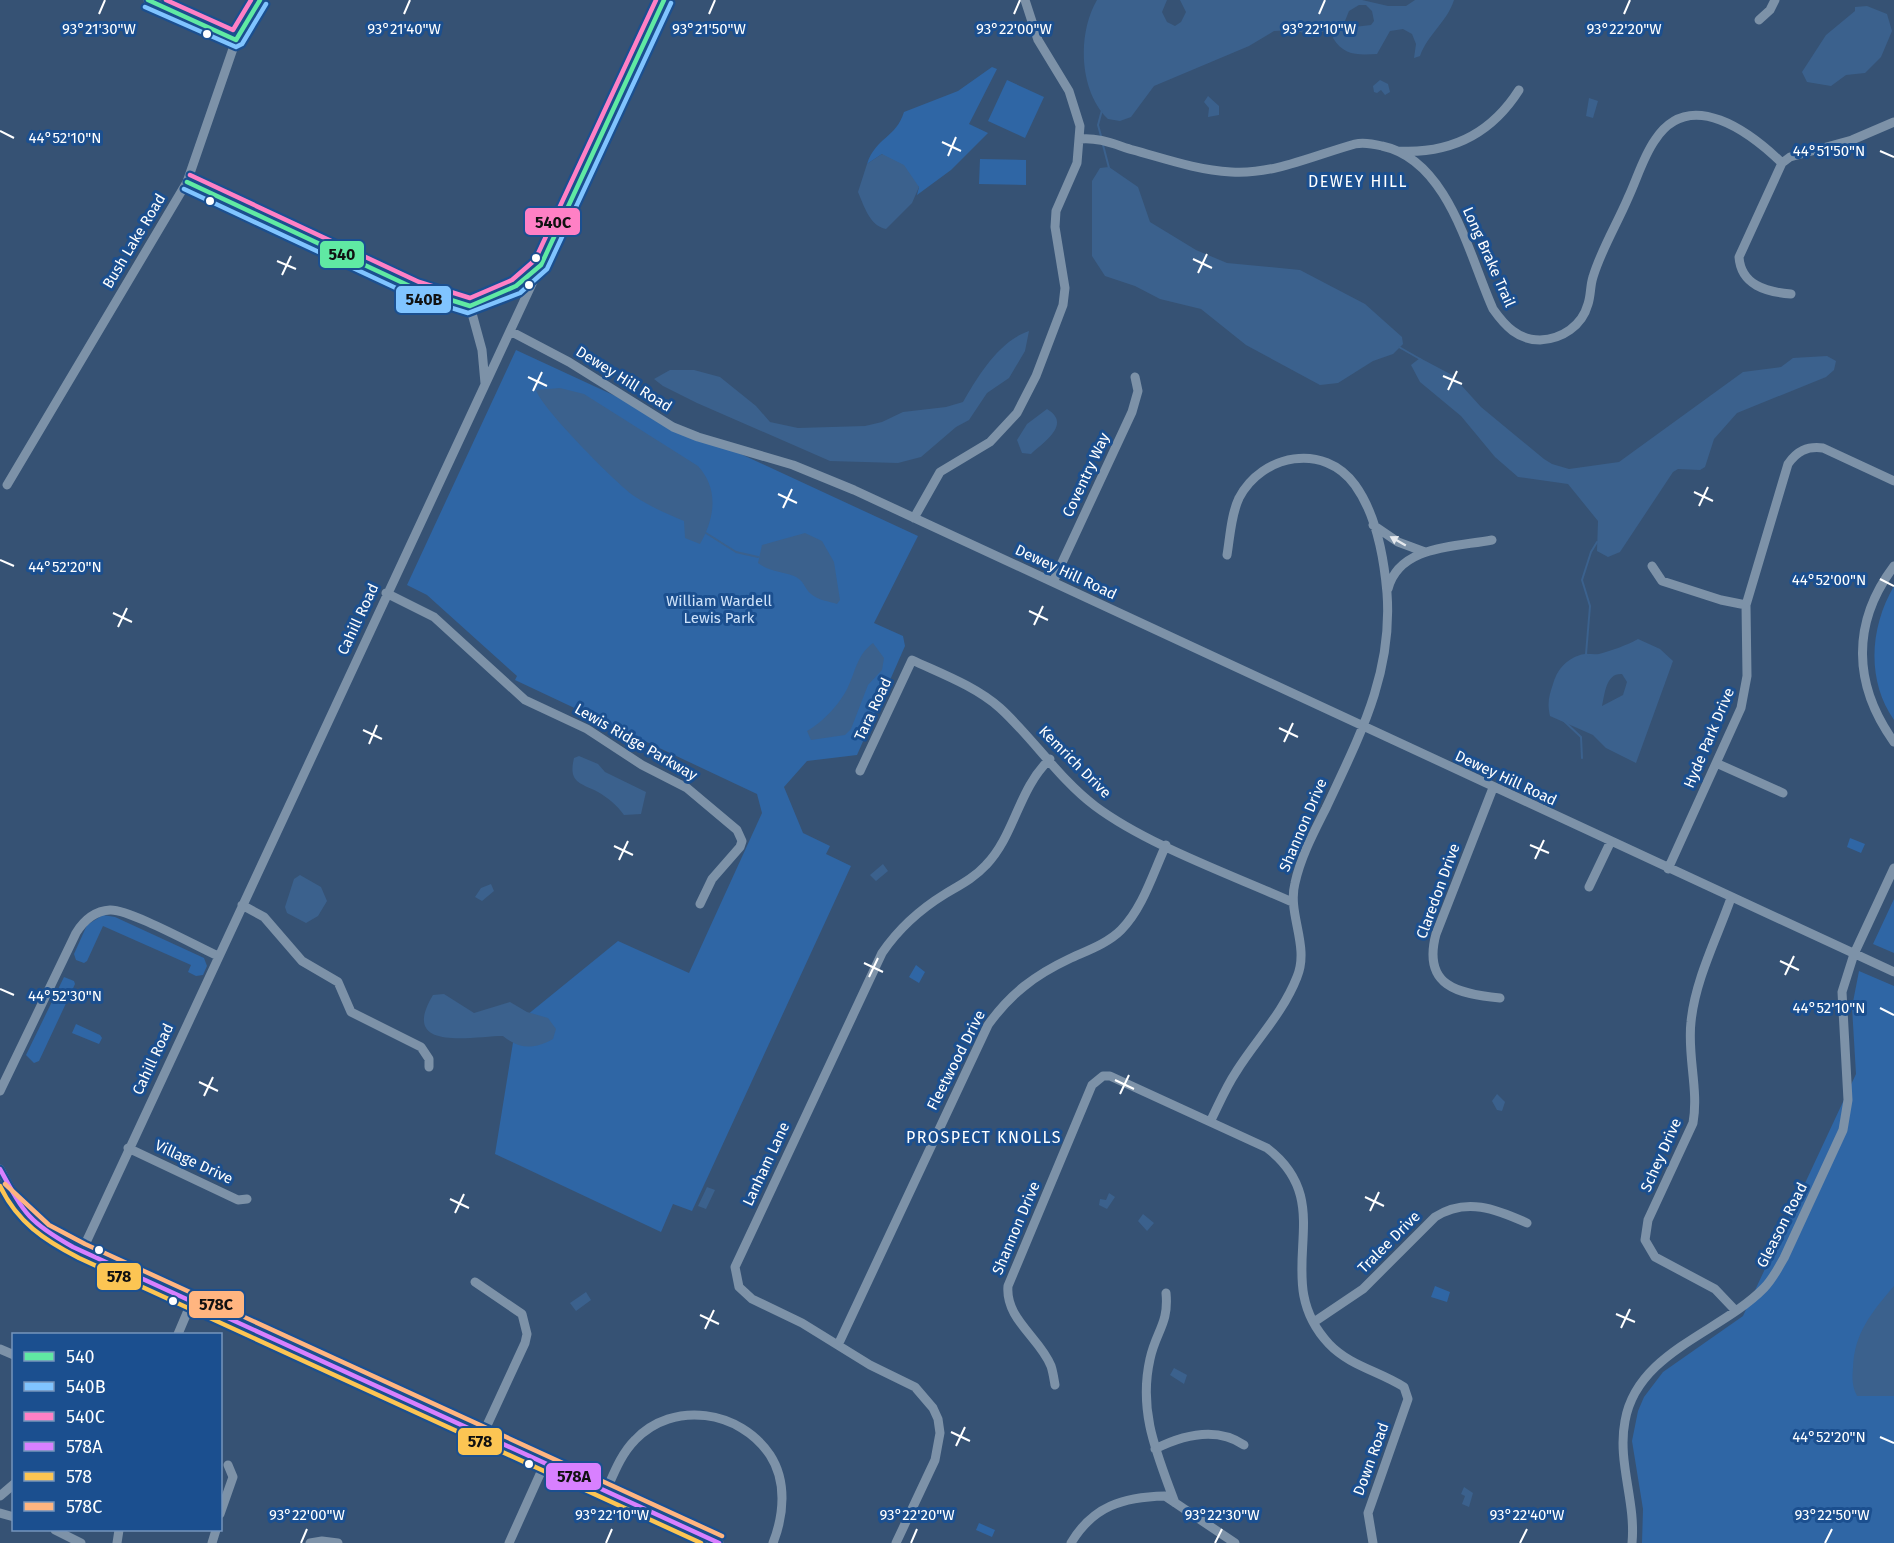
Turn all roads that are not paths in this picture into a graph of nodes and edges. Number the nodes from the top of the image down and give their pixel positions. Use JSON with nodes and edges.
{"nodes":[{"id":1,"x":148,"y":0,"type":"edge"},
{"id":2,"x":260,"y":0,"type":"edge"},
{"id":3,"x":664,"y":0,"type":"edge"},
{"id":4,"x":1025,"y":0,"type":"edge"},
{"id":5,"x":1775,"y":0,"type":"edge"},
{"id":6,"x":1759,"y":20,"type":"dead end"},
{"id":7,"x":236,"y":40,"type":"junction"},
{"id":8,"x":1519,"y":90,"type":"dead end"},
{"id":9,"x":1894,"y":122,"type":"edge"},
{"id":10,"x":1080,"y":139,"type":"junction"},
{"id":11,"x":1398,"y":151,"type":"junction"},
{"id":12,"x":1782,"y":164,"type":"junction"},
{"id":13,"x":187,"y":182,"type":"junction"},
{"id":14,"x":542,"y":265,"type":"junction"},
{"id":15,"x":1791,"y":294,"type":"dead end"},
{"id":16,"x":470,"y":306,"type":"junction"},
{"id":17,"x":510,"y":331,"type":"junction"},
{"id":18,"x":1135,"y":377,"type":"dead end"},
{"id":19,"x":485,"y":386,"type":"junction"},
{"id":20,"x":1894,"y":481,"type":"edge"},
{"id":21,"x":7,"y":485,"type":"dead end"},
{"id":22,"x":914,"y":518,"type":"junction"},
{"id":23,"x":1373,"y":525,"type":"junction"},
{"id":24,"x":1492,"y":540,"type":"dead end"},
{"id":25,"x":1425,"y":552,"type":"junction"},
{"id":26,"x":1227,"y":555,"type":"dead end"},
{"id":27,"x":1652,"y":566,"type":"dead end"},
{"id":28,"x":1894,"y":566,"type":"edge"},
{"id":29,"x":1053,"y":582,"type":"junction"},
{"id":30,"x":386,"y":593,"type":"junction"},
{"id":31,"x":1387,"y":595,"type":"junction"},
{"id":32,"x":1746,"y":605,"type":"junction"},
{"id":33,"x":912,"y":660,"type":"joint"},
{"id":34,"x":1364,"y":728,"type":"junction"},
{"id":35,"x":1894,"y":742,"type":"edge"},
{"id":36,"x":1050,"y":759,"type":"junction"},
{"id":37,"x":1716,"y":764,"type":"junction"},
{"id":38,"x":860,"y":771,"type":"dead end"},
{"id":39,"x":1493,"y":788,"type":"junction"},
{"id":40,"x":1783,"y":793,"type":"dead end"},
{"id":41,"x":1610,"y":843,"type":"junction"},
{"id":42,"x":1166,"y":845,"type":"junction"},
{"id":43,"x":1894,"y":868,"type":"edge"},
{"id":44,"x":1668,"y":869,"type":"junction"},
{"id":45,"x":1589,"y":887,"type":"dead end"},
{"id":46,"x":1731,"y":898,"type":"junction"},
{"id":47,"x":1292,"y":902,"type":"junction"},
{"id":48,"x":700,"y":904,"type":"dead end"},
{"id":49,"x":242,"y":905,"type":"junction"},
{"id":50,"x":1854,"y":954,"type":"junction"},
{"id":51,"x":218,"y":956,"type":"junction"},
{"id":52,"x":1894,"y":972,"type":"edge"},
{"id":53,"x":1500,"y":998,"type":"dead end"},
{"id":54,"x":429,"y":1067,"type":"dead end"},
{"id":55,"x":0,"y":1091,"type":"edge"},
{"id":56,"x":1211,"y":1120,"type":"junction"},
{"id":57,"x":128,"y":1148,"type":"junction"},
{"id":58,"x":0,"y":1169,"type":"edge"},
{"id":59,"x":0,"y":1189,"type":"edge"},
{"id":60,"x":247,"y":1199,"type":"dead end"},
{"id":61,"x":18,"y":1205,"type":"junction"},
{"id":62,"x":1527,"y":1223,"type":"dead end"},
{"id":63,"x":82,"y":1251,"type":"junction"},
{"id":64,"x":475,"y":1282,"type":"dead end"},
{"id":65,"x":1166,"y":1293,"type":"dead end"},
{"id":66,"x":192,"y":1301,"type":"junction"},
{"id":67,"x":1735,"y":1310,"type":"junction"},
{"id":68,"x":1314,"y":1322,"type":"junction"},
{"id":69,"x":179,"y":1333,"type":"edge"},
{"id":70,"x":838,"y":1345,"type":"junction"},
{"id":71,"x":1055,"y":1385,"type":"dead end"},
{"id":72,"x":483,"y":1434,"type":"junction"},
{"id":73,"x":1244,"y":1445,"type":"dead end"},
{"id":74,"x":1155,"y":1449,"type":"junction"},
{"id":75,"x":545,"y":1463,"type":"junction"},
{"id":76,"x":228,"y":1465,"type":"dead end"},
{"id":77,"x":12,"y":1486,"type":"edge"},
{"id":78,"x":606,"y":1491,"type":"junction"},
{"id":79,"x":0,"y":1496,"type":"edge"},
{"id":80,"x":1176,"y":1503,"type":"junction"},
{"id":81,"x":222,"y":1508,"type":"edge"},
{"id":82,"x":58,"y":1531,"type":"edge"},
{"id":83,"x":81,"y":1543,"type":"edge"},
{"id":84,"x":310,"y":1543,"type":"edge"},
{"id":85,"x":338,"y":1543,"type":"edge"},
{"id":86,"x":509,"y":1543,"type":"edge"},
{"id":87,"x":719,"y":1543,"type":"edge"},
{"id":88,"x":773,"y":1543,"type":"edge"},
{"id":89,"x":896,"y":1543,"type":"edge"},
{"id":90,"x":1071,"y":1543,"type":"edge"},
{"id":91,"x":1235,"y":1543,"type":"edge"},
{"id":92,"x":1373,"y":1543,"type":"edge"},
{"id":93,"x":1632,"y":1543,"type":"edge"}],
"edges":[{"from":1,"to":7,"type":"street"},
{"from":2,"to":7,"type":"street","name":"Bush Lake Road"},
{"from":3,"to":14,"type":"street","name":"Cahill Road"},
{"from":4,"to":10,"type":"street"},
{"from":5,"to":6,"type":"street"},
{"from":7,"to":13,"type":"street","name":"Bush Lake Road"},
{"from":8,"to":11,"type":"street"},
{"from":9,"to":12,"type":"street"},
{"from":10,"to":11,"type":"street","name":"Long Brake Trail"},
{"from":10,"to":22,"type":"street"},
{"from":11,"to":12,"type":"street","name":"Long Brake Trail"},
{"from":12,"to":15,"type":"street"},
{"from":13,"to":16,"type":"street"},
{"from":13,"to":21,"type":"street","name":"Bush Lake Road"},
{"from":14,"to":16,"type":"street"},
{"from":14,"to":17,"type":"street","name":"Cahill Road"},
{"from":16,"to":19,"type":"street"},
{"from":17,"to":19,"type":"street","name":"Cahill Road"},
{"from":17,"to":22,"type":"street","name":"Dewey Hill Road"},
{"from":18,"to":29,"type":"street","name":"Coventry Way"},
{"from":19,"to":30,"type":"street","name":"Cahill Road"},
{"from":20,"to":32,"type":"street","name":"Hyde Park Drive"},
{"from":22,"to":29,"type":"street","name":"Dewey Hill Road"},
{"from":25,"to":23,"type":"street","one_way":true},
{"from":23,"to":26,"type":"street","name":"Shannon Drive"},
{"from":23,"to":31,"type":"street","name":"Shannon Drive"},
{"from":24,"to":25,"type":"street"},
{"from":25,"to":31,"type":"street"},
{"from":27,"to":32,"type":"street"},
{"from":28,"to":35,"type":"street"},
{"from":29,"to":34,"type":"street","name":"Dewey Hill Road"},
{"from":30,"to":48,"type":"street","name":"Lewis Ridge Parkway"},
{"from":30,"to":49,"type":"street","name":"Cahill Road"},
{"from":31,"to":34,"type":"street","name":"Shannon Drive"},
{"from":32,"to":37,"type":"street","name":"Hyde Park Drive"},
{"from":33,"to":36,"type":"street","name":"Kemrich Drive"},
{"from":33,"to":38,"type":"street","name":"Tara Road"},
{"from":34,"to":39,"type":"street","name":"Dewey Hill Road"},
{"from":34,"to":47,"type":"street","name":"Shannon Drive"},
{"from":36,"to":42,"type":"street","name":"Kemrich Drive"},
{"from":36,"to":70,"type":"street","name":"Lanham Lane"},
{"from":37,"to":40,"type":"street"},
{"from":37,"to":44,"type":"street","name":"Hyde Park Drive"},
{"from":39,"to":41,"type":"street","name":"Dewey Hill Road"},
{"from":39,"to":53,"type":"street","name":"Claredon Drive"},
{"from":41,"to":44,"type":"street","name":"Dewey Hill Road"},
{"from":41,"to":45,"type":"street"},
{"from":42,"to":47,"type":"street","name":"Kemrich Drive"},
{"from":42,"to":70,"type":"street","name":"Fleetwood Drive"},
{"from":43,"to":50,"type":"street","name":"Gleason Road"},
{"from":44,"to":46,"type":"street","name":"Dewey Hill Road"},
{"from":46,"to":50,"type":"street","name":"Dewey Hill Road"},
{"from":46,"to":67,"type":"street","name":"Schey Drive"},
{"from":47,"to":56,"type":"street","name":"Shannon Drive"},
{"from":49,"to":51,"type":"street","name":"Cahill Road"},
{"from":49,"to":54,"type":"street"},
{"from":50,"to":52,"type":"street","name":"Dewey Hill Road"},
{"from":50,"to":67,"type":"street","name":"Gleason Road"},
{"from":51,"to":55,"type":"street"},
{"from":51,"to":57,"type":"street","name":"Cahill Road"},
{"from":56,"to":68,"type":"street"},
{"from":56,"to":71,"type":"street","name":"Shannon Drive"},
{"from":57,"to":60,"type":"street","name":"Village Drive"},
{"from":57,"to":63,"type":"street","name":"Cahill Road"},
{"from":58,"to":61,"type":"street"},
{"from":59,"to":61,"type":"street"},
{"from":61,"to":63,"type":"street"},
{"from":62,"to":68,"type":"street","name":"Tralee Drive"},
{"from":63,"to":66,"type":"street"},
{"from":64,"to":72,"type":"street"},
{"from":65,"to":74,"type":"street"},
{"from":66,"to":69,"type":"street"},
{"from":66,"to":72,"type":"street"},
{"from":67,"to":93,"type":"street","name":"Gleason Road"},
{"from":68,"to":92,"type":"street","name":"Down Road"},
{"from":70,"to":89,"type":"street","name":"Lanham Lane"},
{"from":72,"to":75,"type":"street"},
{"from":73,"to":74,"type":"street"},
{"from":74,"to":80,"type":"street"},
{"from":75,"to":78,"type":"street"},
{"from":75,"to":86,"type":"street"},
{"from":76,"to":81,"type":"street"},
{"from":77,"to":79,"type":"street"},
{"from":78,"to":87,"type":"street"},
{"from":78,"to":88,"type":"street"},
{"from":80,"to":90,"type":"street"},
{"from":80,"to":91,"type":"street"},
{"from":82,"to":83,"type":"street"},
{"from":84,"to":85,"type":"street"}]}
